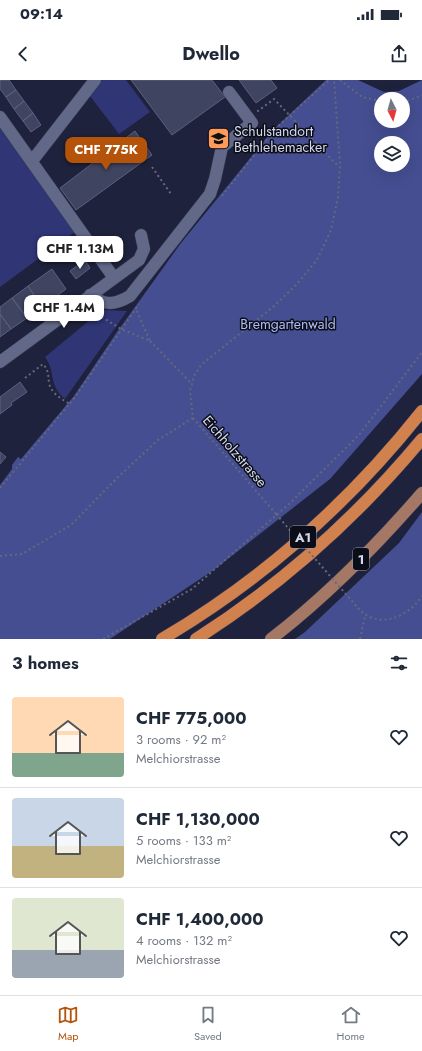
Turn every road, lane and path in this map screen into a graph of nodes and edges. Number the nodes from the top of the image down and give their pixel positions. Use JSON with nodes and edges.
{"nodes":[{"id":1,"x":95,"y":80,"type":"edge"},
{"id":2,"x":329,"y":80,"type":"edge"},
{"id":3,"x":334,"y":80,"type":"edge"},
{"id":4,"x":340,"y":80,"type":"edge"},
{"id":5,"x":229,"y":92,"type":"dead end"},
{"id":6,"x":422,"y":95,"type":"edge"},
{"id":7,"x":374,"y":100,"type":"edge"},
{"id":8,"x":410,"y":100,"type":"edge"},
{"id":9,"x":254,"y":105,"type":"dead end"},
{"id":10,"x":290,"y":116,"type":"junction"},
{"id":11,"x":0,"y":117,"type":"edge"},
{"id":12,"x":32,"y":161,"type":"junction"},
{"id":13,"x":152,"y":167,"type":"dead end"},
{"id":14,"x":340,"y":168,"type":"junction"},
{"id":15,"x":171,"y":194,"type":"dead end"},
{"id":16,"x":217,"y":202,"type":"dead end"},
{"id":17,"x":141,"y":235,"type":"dead end"},
{"id":18,"x":114,"y":278,"type":"junction"},
{"id":19,"x":90,"y":295,"type":"junction"},
{"id":20,"x":140,"y":302,"type":"dead end"},
{"id":21,"x":79,"y":303,"type":"junction"},
{"id":22,"x":136,"y":309,"type":"junction"},
{"id":23,"x":121,"y":329,"type":"junction"},
{"id":24,"x":150,"y":341,"type":"junction"},
{"id":25,"x":422,"y":352,"type":"edge"},
{"id":26,"x":0,"y":362,"type":"edge"},
{"id":27,"x":24,"y":378,"type":"dead end"},
{"id":28,"x":191,"y":384,"type":"junction"},
{"id":29,"x":70,"y":404,"type":"junction"},
{"id":30,"x":422,"y":411,"type":"edge"},
{"id":31,"x":193,"y":418,"type":"junction"},
{"id":32,"x":422,"y":439,"type":"edge"},
{"id":33,"x":0,"y":488,"type":"edge"},
{"id":34,"x":422,"y":493,"type":"edge"},
{"id":35,"x":276,"y":514,"type":"junction"},
{"id":36,"x":0,"y":556,"type":"edge"},
{"id":37,"x":422,"y":596,"type":"edge"},
{"id":38,"x":365,"y":616,"type":"junction"},
{"id":39,"x":103,"y":639,"type":"edge"},
{"id":40,"x":162,"y":639,"type":"edge"},
{"id":41,"x":196,"y":639,"type":"edge"},
{"id":42,"x":271,"y":639,"type":"edge"},
{"id":43,"x":360,"y":639,"type":"edge"}],
"edges":[{"from":1,"to":12,"type":"street"},
{"from":2,"to":10,"type":"path"},
{"from":3,"to":14,"type":"path","name":"Eichholzstrasse"},
{"from":4,"to":7,"type":"path"},
{"from":5,"to":19,"type":"street"},
{"from":6,"to":8,"type":"path"},
{"from":9,"to":10,"type":"path"},
{"from":10,"to":14,"type":"path"},
{"from":10,"to":16,"type":"path"},
{"from":11,"to":12,"type":"street"},
{"from":12,"to":18,"type":"street"},
{"from":13,"to":15,"type":"path"},
{"from":14,"to":28,"type":"path","name":"Eichholzstrasse"},
{"from":17,"to":18,"type":"street"},
{"from":18,"to":19,"type":"street"},
{"from":19,"to":21,"type":"street"},
{"from":20,"to":22,"type":"path"},
{"from":21,"to":23,"type":"path"},
{"from":21,"to":26,"type":"street"},
{"from":22,"to":23,"type":"path"},
{"from":22,"to":24,"type":"path"},
{"from":23,"to":24,"type":"path"},
{"from":23,"to":29,"type":"path"},
{"from":24,"to":28,"type":"path"},
{"from":25,"to":35,"type":"path"},
{"from":27,"to":29,"type":"path"},
{"from":28,"to":31,"type":"path","name":"Eichholzstrasse"},
{"from":29,"to":33,"type":"path"},
{"from":30,"to":40,"type":"highway","number":"A1"},
{"from":31,"to":35,"type":"path","name":"Eichholzstrasse"},
{"from":31,"to":36,"type":"path"},
{"from":32,"to":41,"type":"highway","number":"A1"},
{"from":34,"to":42,"type":"main road","number":"1"},
{"from":35,"to":38,"type":"path","name":"Eichholzstrasse","bridge":true},
{"from":35,"to":39,"type":"path"},
{"from":37,"to":38,"type":"path"},
{"from":38,"to":43,"type":"path"}]}
